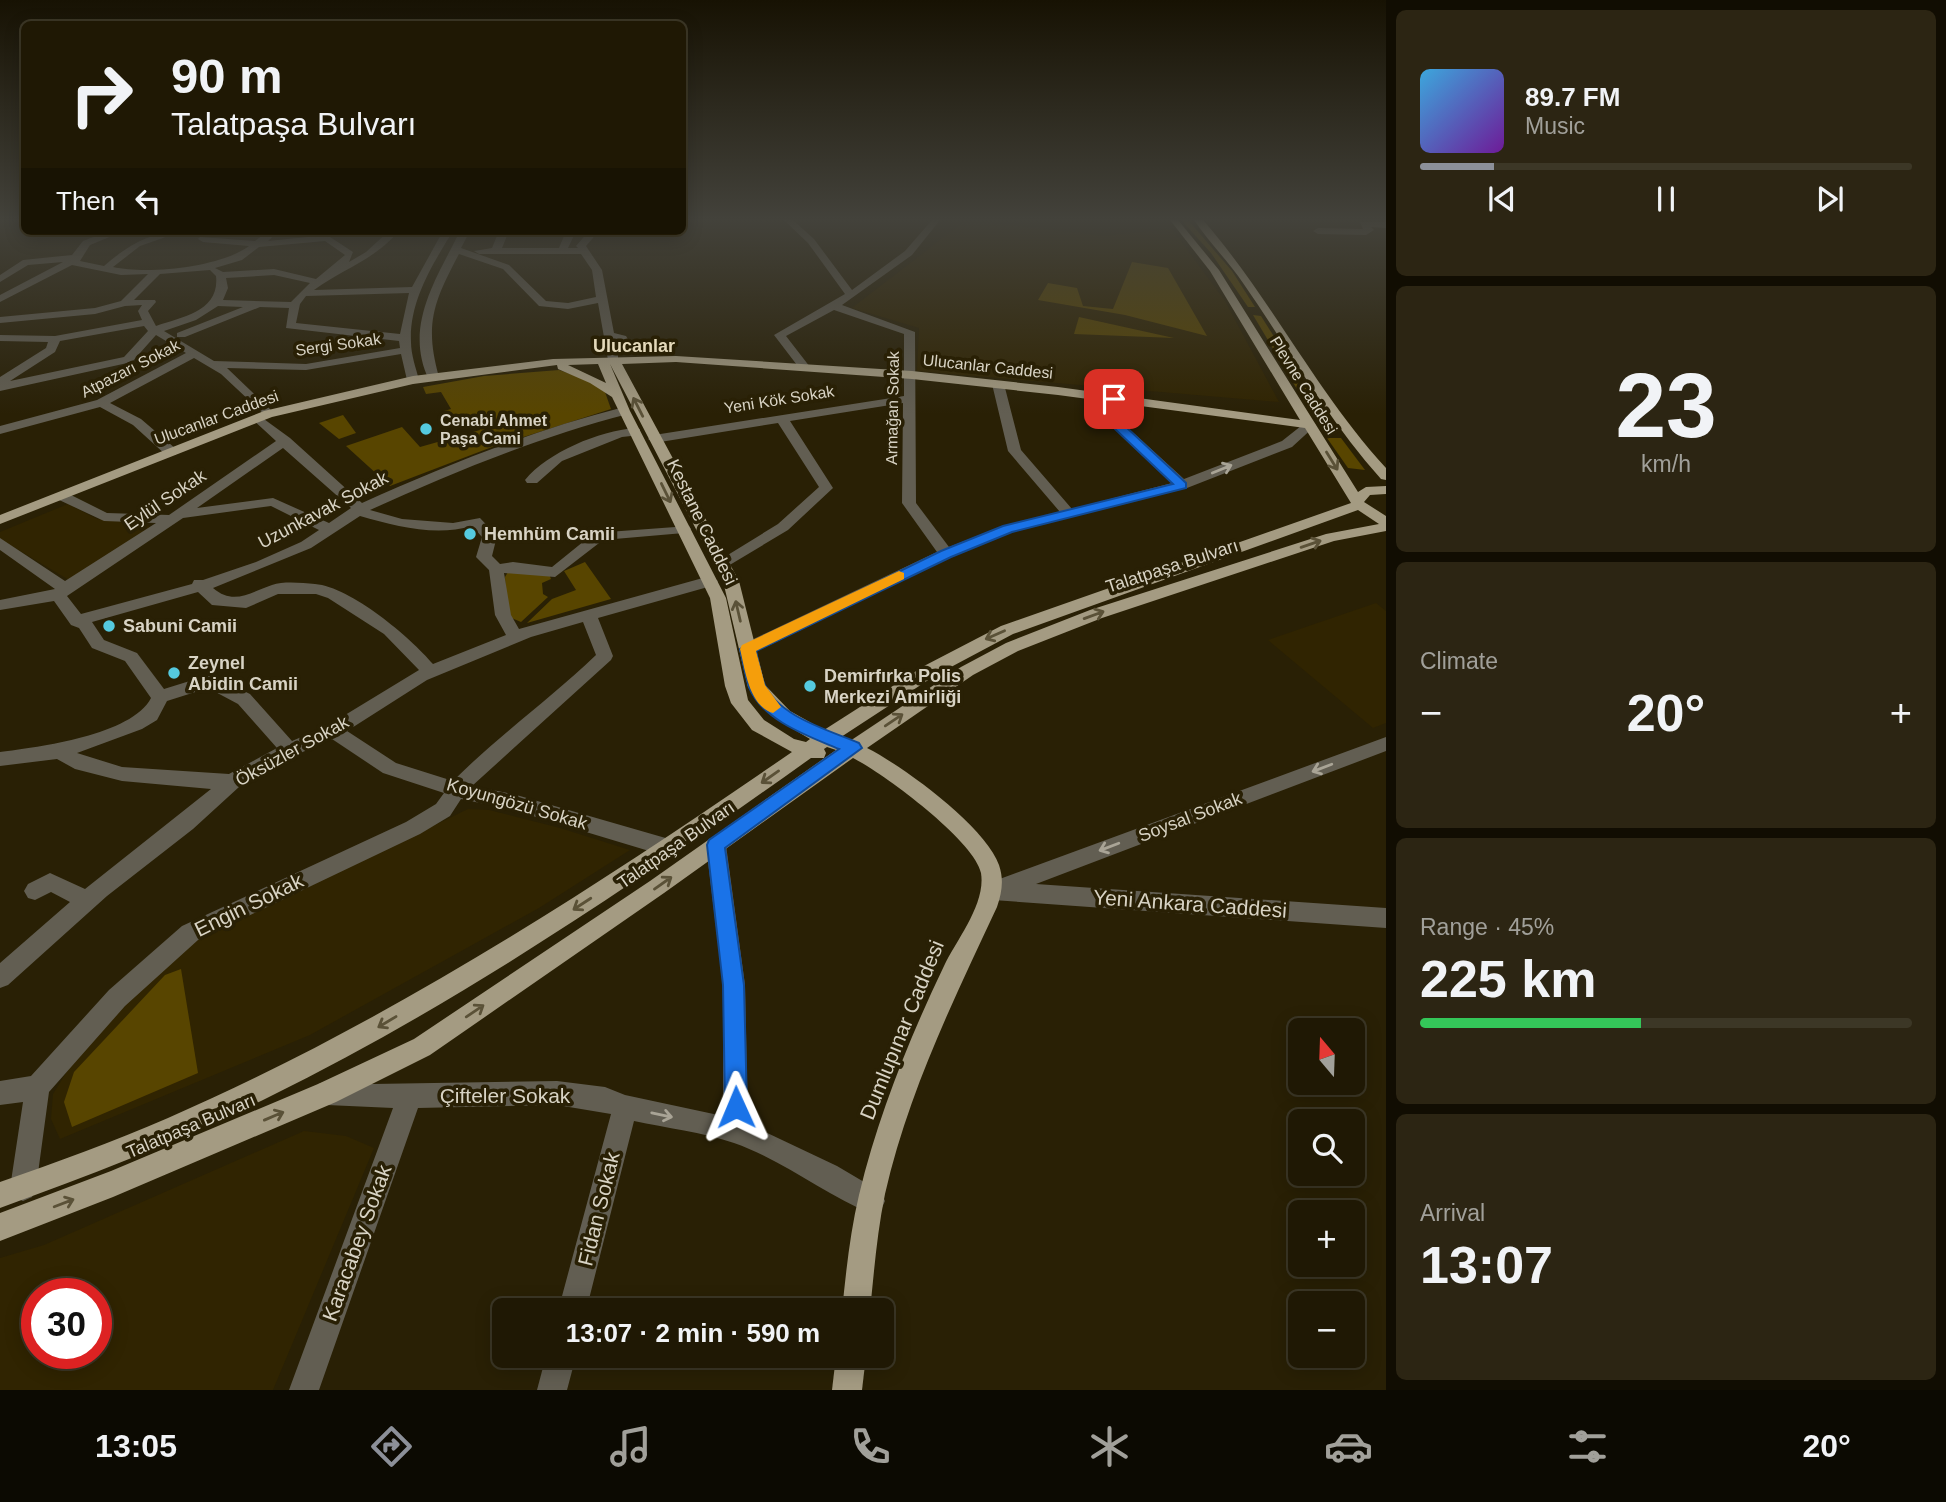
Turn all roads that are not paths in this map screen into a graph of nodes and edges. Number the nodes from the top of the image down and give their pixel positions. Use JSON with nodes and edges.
{"nodes":[{"id":1,"x":25,"y":285,"type":"edge"},
{"id":2,"x":143,"y":285,"type":"edge"},
{"id":3,"x":224,"y":285,"type":"edge"},
{"id":4,"x":315,"y":285,"type":"edge"},
{"id":5,"x":419,"y":285,"type":"edge"},
{"id":6,"x":439,"y":285,"type":"edge"},
{"id":7,"x":524,"y":285,"type":"edge"},
{"id":8,"x":600,"y":285,"type":"edge"},
{"id":9,"x":843,"y":285,"type":"edge"},
{"id":10,"x":865,"y":285,"type":"edge"},
{"id":11,"x":1223,"y":285,"type":"edge"},
{"id":12,"x":1250,"y":285,"type":"edge"},
{"id":13,"x":416,"y":290,"type":"junction"},
{"id":14,"x":306,"y":293,"type":"junction"},
{"id":15,"x":851,"y":295,"type":"junction"},
{"id":16,"x":0,"y":299,"type":"edge"},
{"id":17,"x":602,"y":299,"type":"junction"},
{"id":18,"x":125,"y":303,"type":"junction"},
{"id":19,"x":217,"y":303,"type":"junction"},
{"id":20,"x":259,"y":304,"type":"junction"},
{"id":21,"x":295,"y":305,"type":"junction"},
{"id":22,"x":834,"y":306,"type":"junction"},
{"id":23,"x":0,"y":320,"type":"edge"},
{"id":24,"x":152,"y":326,"type":"junction"},
{"id":25,"x":0,"y":338,"type":"edge"},
{"id":26,"x":171,"y":338,"type":"junction"},
{"id":27,"x":55,"y":339,"type":"junction"},
{"id":28,"x":406,"y":344,"type":"junction"},
{"id":29,"x":193,"y":354,"type":"junction"},
{"id":30,"x":610,"y":356,"type":"junction"},
{"id":31,"x":211,"y":364,"type":"junction"},
{"id":32,"x":804,"y":366,"type":"junction"},
{"id":33,"x":562,"y":367,"type":"junction"},
{"id":34,"x":494,"y":368,"type":"junction"},
{"id":35,"x":912,"y":375,"type":"junction"},
{"id":36,"x":433,"y":376,"type":"junction"},
{"id":37,"x":413,"y":380,"type":"junction"},
{"id":38,"x":0,"y":384,"type":"edge"},
{"id":39,"x":998,"y":384,"type":"junction"},
{"id":40,"x":911,"y":398,"type":"junction"},
{"id":41,"x":1114,"y":399,"type":"junction"},
{"id":42,"x":102,"y":403,"type":"junction"},
{"id":43,"x":621,"y":404,"type":"junction"},
{"id":44,"x":262,"y":416,"type":"junction"},
{"id":45,"x":781,"y":417,"type":"junction"},
{"id":46,"x":1310,"y":425,"type":"junction"},
{"id":47,"x":0,"y":430,"type":"edge"},
{"id":48,"x":635,"y":432,"type":"junction"},
{"id":49,"x":654,"y":439,"type":"junction"},
{"id":50,"x":285,"y":441,"type":"junction"},
{"id":51,"x":171,"y":452,"type":"junction"},
{"id":52,"x":1386,"y":476,"type":"edge"},
{"id":53,"x":532,"y":481,"type":"dead end"},
{"id":54,"x":1182,"y":485,"type":"junction"},
{"id":55,"x":1386,"y":490,"type":"edge"},
{"id":56,"x":62,"y":496,"type":"junction"},
{"id":57,"x":1359,"y":503,"type":"junction"},
{"id":58,"x":360,"y":509,"type":"junction"},
{"id":59,"x":1070,"y":515,"type":"junction"},
{"id":60,"x":175,"y":517,"type":"junction"},
{"id":61,"x":0,"y":520,"type":"edge"},
{"id":62,"x":1386,"y":522,"type":"edge"},
{"id":63,"x":1386,"y":527,"type":"edge"},
{"id":64,"x":329,"y":529,"type":"junction"},
{"id":65,"x":684,"y":529,"type":"junction"},
{"id":66,"x":0,"y":543,"type":"edge"},
{"id":67,"x":946,"y":554,"type":"junction"},
{"id":68,"x":723,"y":564,"type":"junction"},
{"id":69,"x":496,"y":569,"type":"junction"},
{"id":70,"x":710,"y":581,"type":"junction"},
{"id":71,"x":200,"y":584,"type":"junction"},
{"id":72,"x":61,"y":591,"type":"junction"},
{"id":73,"x":0,"y":605,"type":"edge"},
{"id":74,"x":588,"y":614,"type":"junction"},
{"id":75,"x":77,"y":621,"type":"junction"},
{"id":76,"x":514,"y":637,"type":"junction"},
{"id":77,"x":747,"y":649,"type":"junction"},
{"id":78,"x":430,"y":672,"type":"junction"},
{"id":79,"x":160,"y":696,"type":"junction"},
{"id":80,"x":333,"y":732,"type":"junction"},
{"id":81,"x":817,"y":744,"type":"junction"},
{"id":82,"x":1386,"y":744,"type":"edge"},
{"id":83,"x":289,"y":750,"type":"junction"},
{"id":84,"x":59,"y":752,"type":"junction"},
{"id":85,"x":846,"y":754,"type":"junction"},
{"id":86,"x":0,"y":759,"type":"edge"},
{"id":87,"x":232,"y":782,"type":"junction"},
{"id":88,"x":457,"y":789,"type":"junction"},
{"id":89,"x":716,"y":845,"type":"junction"},
{"id":90,"x":669,"y":848,"type":"junction"},
{"id":91,"x":35,"y":891,"type":"dead end"},
{"id":92,"x":993,"y":891,"type":"junction"},
{"id":93,"x":88,"y":901,"type":"junction"},
{"id":94,"x":1386,"y":918,"type":"edge"},
{"id":95,"x":0,"y":977,"type":"edge"},
{"id":96,"x":37,"y":1087,"type":"junction"},
{"id":97,"x":0,"y":1093,"type":"edge"},
{"id":98,"x":327,"y":1093,"type":"junction"},
{"id":99,"x":410,"y":1096,"type":"junction"},
{"id":100,"x":625,"y":1107,"type":"junction"},
{"id":101,"x":736,"y":1131,"type":"junction"},
{"id":102,"x":11,"y":1192,"type":"edge"},
{"id":103,"x":872,"y":1201,"type":"junction"},
{"id":104,"x":0,"y":1227,"type":"edge"},
{"id":105,"x":575,"y":1298,"type":"edge"},
{"id":106,"x":858,"y":1298,"type":"edge"},
{"id":107,"x":558,"y":1368,"type":"edge"},
{"id":108,"x":850,"y":1368,"type":"edge"},
{"id":109,"x":304,"y":1390,"type":"edge"},
{"id":110,"x":552,"y":1390,"type":"edge"},
{"id":111,"x":847,"y":1390,"type":"edge"}],
"edges":[{"from":1,"to":16,"type":"street"},
{"from":2,"to":18,"type":"street"},
{"from":3,"to":19,"type":"street"},
{"from":4,"to":14,"type":"street"},
{"from":5,"to":13,"type":"street"},
{"from":6,"to":36,"type":"street"},
{"from":7,"to":17,"type":"street"},
{"from":8,"to":17,"type":"street"},
{"from":9,"to":15,"type":"street"},
{"from":10,"to":15,"type":"street"},
{"from":11,"to":46,"type":"main road","name":"Plevne Caddesi"},
{"from":12,"to":52,"type":"main road","name":"Plevne Caddesi"},
{"from":13,"to":14,"type":"street"},
{"from":13,"to":28,"type":"street"},
{"from":14,"to":21,"type":"street"},
{"from":15,"to":22,"type":"street"},
{"from":17,"to":30,"type":"street"},
{"from":18,"to":23,"type":"street"},
{"from":18,"to":24,"type":"street"},
{"from":19,"to":20,"type":"street"},
{"from":19,"to":24,"type":"street"},
{"from":20,"to":21,"type":"street"},
{"from":20,"to":26,"type":"street"},
{"from":21,"to":28,"type":"street"},
{"from":22,"to":32,"type":"street"},
{"from":22,"to":35,"type":"street","name":"Armağan Sokak"},
{"from":24,"to":26,"type":"street","name":"Sergi Sokak"},
{"from":24,"to":27,"type":"street"},
{"from":24,"to":38,"type":"street"},
{"from":25,"to":27,"type":"street"},
{"from":26,"to":29,"type":"street","name":"Sergi Sokak"},
{"from":27,"to":38,"type":"street"},
{"from":28,"to":31,"type":"street","name":"Sergi Sokak"},
{"from":28,"to":37,"type":"street"},
{"from":29,"to":31,"type":"street","name":"Sergi Sokak"},
{"from":29,"to":42,"type":"street","name":"Atpazarı Sokak"},
{"from":30,"to":32,"type":"main road","name":"Ulucanlar Caddesi"},
{"from":30,"to":33,"type":"main road","name":"Ulucanlar Caddesi"},
{"from":30,"to":34,"type":"main road","name":"Ulucanlar Caddesi"},
{"from":30,"to":43,"type":"main road","name":"Kestane Caddesi"},
{"from":49,"to":30,"type":"main road","name":"Kestane Caddesi","one_way":true},
{"from":31,"to":44,"type":"street"},
{"from":32,"to":35,"type":"main road","name":"Ulucanlar Caddesi"},
{"from":33,"to":34,"type":"main road","name":"Ulucanlar Caddesi"},
{"from":33,"to":43,"type":"main road"},
{"from":34,"to":36,"type":"main road","name":"Ulucanlar Caddesi"},
{"from":35,"to":39,"type":"main road","name":"Ulucanlar Caddesi"},
{"from":35,"to":40,"type":"street","name":"Armağan Sokak"},
{"from":36,"to":37,"type":"main road","name":"Ulucanlar Caddesi"},
{"from":37,"to":44,"type":"main road","name":"Ulucanlar Caddesi"},
{"from":39,"to":41,"type":"main road","name":"Ulucanlar Caddesi"},
{"from":39,"to":59,"type":"street"},
{"from":40,"to":45,"type":"street","name":"Yeni Kök Sokak"},
{"from":40,"to":67,"type":"street","name":"Armağan Sokak"},
{"from":41,"to":46,"type":"main road","name":"Ulucanlar Caddesi"},
{"from":41,"to":54,"type":"street"},
{"from":42,"to":47,"type":"street","name":"Atpazarı Sokak"},
{"from":42,"to":51,"type":"street"},
{"from":43,"to":48,"type":"main road","name":"Kestane Caddesi"},
{"from":43,"to":58,"type":"street","name":"Uzunkavak Sokak"},
{"from":44,"to":50,"type":"street"},
{"from":44,"to":51,"type":"main road","name":"Ulucanlar Caddesi"},
{"from":45,"to":49,"type":"street","name":"Yeni Kök Sokak"},
{"from":45,"to":68,"type":"street"},
{"from":54,"to":46,"type":"street","one_way":true},
{"from":46,"to":57,"type":"main road","name":"Plevne Caddesi","one_way":true},
{"from":48,"to":53,"type":"street"},
{"from":48,"to":65,"type":"main road","name":"Kestane Caddesi","one_way":true},
{"from":49,"to":68,"type":"main road","name":"Kestane Caddesi"},
{"from":50,"to":58,"type":"street"},
{"from":50,"to":60,"type":"street","name":"Eylül Sokak"},
{"from":51,"to":56,"type":"main road","name":"Ulucanlar Caddesi"},
{"from":54,"to":59,"type":"street"},
{"from":55,"to":57,"type":"main road","name":"Talatpaşa Bulvarı"},
{"from":56,"to":60,"type":"street"},
{"from":56,"to":61,"type":"main road","name":"Ulucanlar Caddesi"},
{"from":57,"to":62,"type":"main road"},
{"from":57,"to":81,"type":"main road","name":"Talatpaşa Bulvarı","one_way":true},
{"from":58,"to":64,"type":"street","name":"Uzunkavak Sokak"},
{"from":58,"to":69,"type":"street"},
{"from":59,"to":67,"type":"street"},
{"from":60,"to":64,"type":"street"},
{"from":60,"to":72,"type":"street","name":"Eylül Sokak"},
{"from":85,"to":63,"type":"main road","name":"Talatpaşa Bulvarı","one_way":true},
{"from":64,"to":71,"type":"street","name":"Uzunkavak Sokak"},
{"from":65,"to":69,"type":"street"},
{"from":65,"to":70,"type":"main road","name":"Kestane Caddesi"},
{"from":66,"to":72,"type":"street"},
{"from":67,"to":77,"type":"street"},
{"from":77,"to":68,"type":"main road","name":"Kestane Caddesi","one_way":true},
{"from":69,"to":76,"type":"street"},
{"from":70,"to":74,"type":"street","name":"Öksüzler Sokak"},
{"from":70,"to":81,"type":"main road","name":"Kestane Caddesi"},
{"from":71,"to":75,"type":"street","name":"Uzunkavak Sokak"},
{"from":71,"to":78,"type":"street"},
{"from":72,"to":73,"type":"street","name":"Eylül Sokak"},
{"from":72,"to":75,"type":"street"},
{"from":74,"to":76,"type":"street","name":"Öksüzler Sokak"},
{"from":74,"to":88,"type":"street","name":"Engin Sokak"},
{"from":75,"to":79,"type":"street"},
{"from":76,"to":78,"type":"street","name":"Öksüzler Sokak"},
{"from":77,"to":81,"type":"main road","name":"Kestane Caddesi"},
{"from":78,"to":80,"type":"street","name":"Öksüzler Sokak"},
{"from":79,"to":83,"type":"street"},
{"from":79,"to":84,"type":"street"},
{"from":80,"to":83,"type":"street","name":"Öksüzler Sokak"},
{"from":80,"to":88,"type":"street","name":"Koyungözü Sokak"},
{"from":81,"to":85,"type":"main road"},
{"from":81,"to":90,"type":"main road","name":"Talatpaşa Bulvarı","one_way":true},
{"from":82,"to":92,"type":"street","name":"Soysal Sokak","one_way":true},
{"from":83,"to":87,"type":"street","name":"Öksüzler Sokak"},
{"from":84,"to":86,"type":"street"},
{"from":84,"to":87,"type":"street"},
{"from":85,"to":89,"type":"main road","name":"Talatpaşa Bulvarı"},
{"from":85,"to":92,"type":"main road"},
{"from":87,"to":93,"type":"street","name":"Öksüzler Sokak"},
{"from":88,"to":90,"type":"street","name":"Koyungözü Sokak"},
{"from":88,"to":96,"type":"street","name":"Engin Sokak"},
{"from":98,"to":89,"type":"main road","name":"Talatpaşa Bulvarı","one_way":true},
{"from":89,"to":101,"type":"street"},
{"from":90,"to":102,"type":"main road","name":"Talatpaşa Bulvarı","one_way":true},
{"from":91,"to":93,"type":"street"},
{"from":92,"to":94,"type":"street","name":"Yeni Ankara Caddesi"},
{"from":92,"to":103,"type":"main road","name":"Dumlupınar Caddesi"},
{"from":93,"to":95,"type":"street","name":"Öksüzler Sokak"},
{"from":96,"to":97,"type":"street"},
{"from":96,"to":102,"type":"street"},
{"from":98,"to":99,"type":"street","name":"Çifteler Sokak"},
{"from":104,"to":98,"type":"main road","name":"Talatpaşa Bulvarı","one_way":true},
{"from":99,"to":100,"type":"street","name":"Çifteler Sokak"},
{"from":99,"to":109,"type":"street","name":"Karacabey Sokak"},
{"from":100,"to":101,"type":"street","name":"Çifteler Sokak","one_way":true},
{"from":100,"to":105,"type":"street","name":"Fidan Sokak"},
{"from":101,"to":103,"type":"street","name":"Çifteler Sokak"},
{"from":103,"to":106,"type":"main road","name":"Dumlupınar Caddesi"},
{"from":107,"to":110,"type":"street"},
{"from":108,"to":111,"type":"main road"}]}
